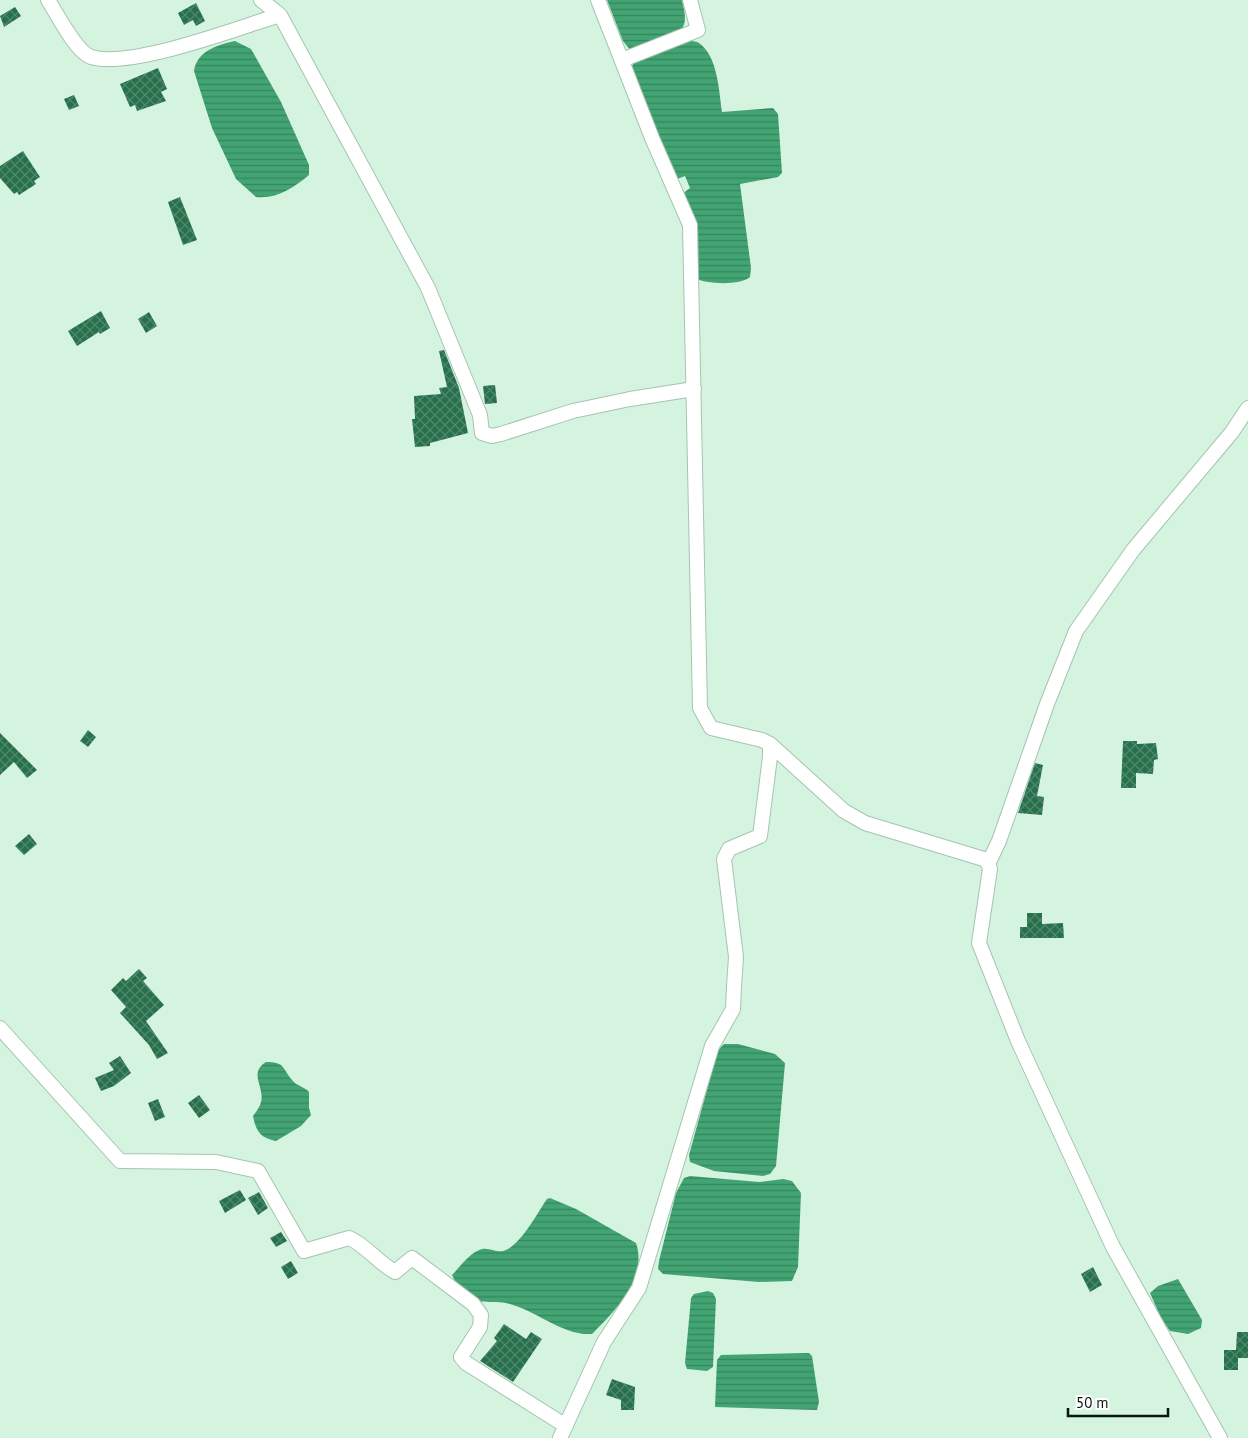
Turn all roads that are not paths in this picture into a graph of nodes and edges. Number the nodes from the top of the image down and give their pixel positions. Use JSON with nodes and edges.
{"nodes":[{"id":1,"x":48,"y":0,"type":"edge"},
{"id":2,"x":261,"y":0,"type":"edge"},
{"id":3,"x":598,"y":0,"type":"edge"},
{"id":4,"x":690,"y":0,"type":"edge"},
{"id":5,"x":280,"y":15,"type":"junction"},
{"id":6,"x":622,"y":60,"type":"junction"},
{"id":7,"x":694,"y":389,"type":"junction"},
{"id":8,"x":1248,"y":408,"type":"edge"},
{"id":9,"x":770,"y":744,"type":"junction"},
{"id":10,"x":988,"y":864,"type":"junction"},
{"id":11,"x":0,"y":1028,"type":"edge"},
{"id":12,"x":563,"y":1432,"type":"edge"},
{"id":13,"x":1220,"y":1438,"type":"edge"}],
"edges":[{"from":1,"to":5,"type":"street"},
{"from":2,"to":5,"type":"street"},
{"from":3,"to":6,"type":"street"},
{"from":4,"to":6,"type":"street"},
{"from":5,"to":7,"type":"street"},
{"from":6,"to":7,"type":"street"},
{"from":7,"to":9,"type":"street"},
{"from":8,"to":10,"type":"street"},
{"from":9,"to":10,"type":"street"},
{"from":9,"to":12,"type":"street"},
{"from":10,"to":13,"type":"street"},
{"from":11,"to":12,"type":"street"}]}
